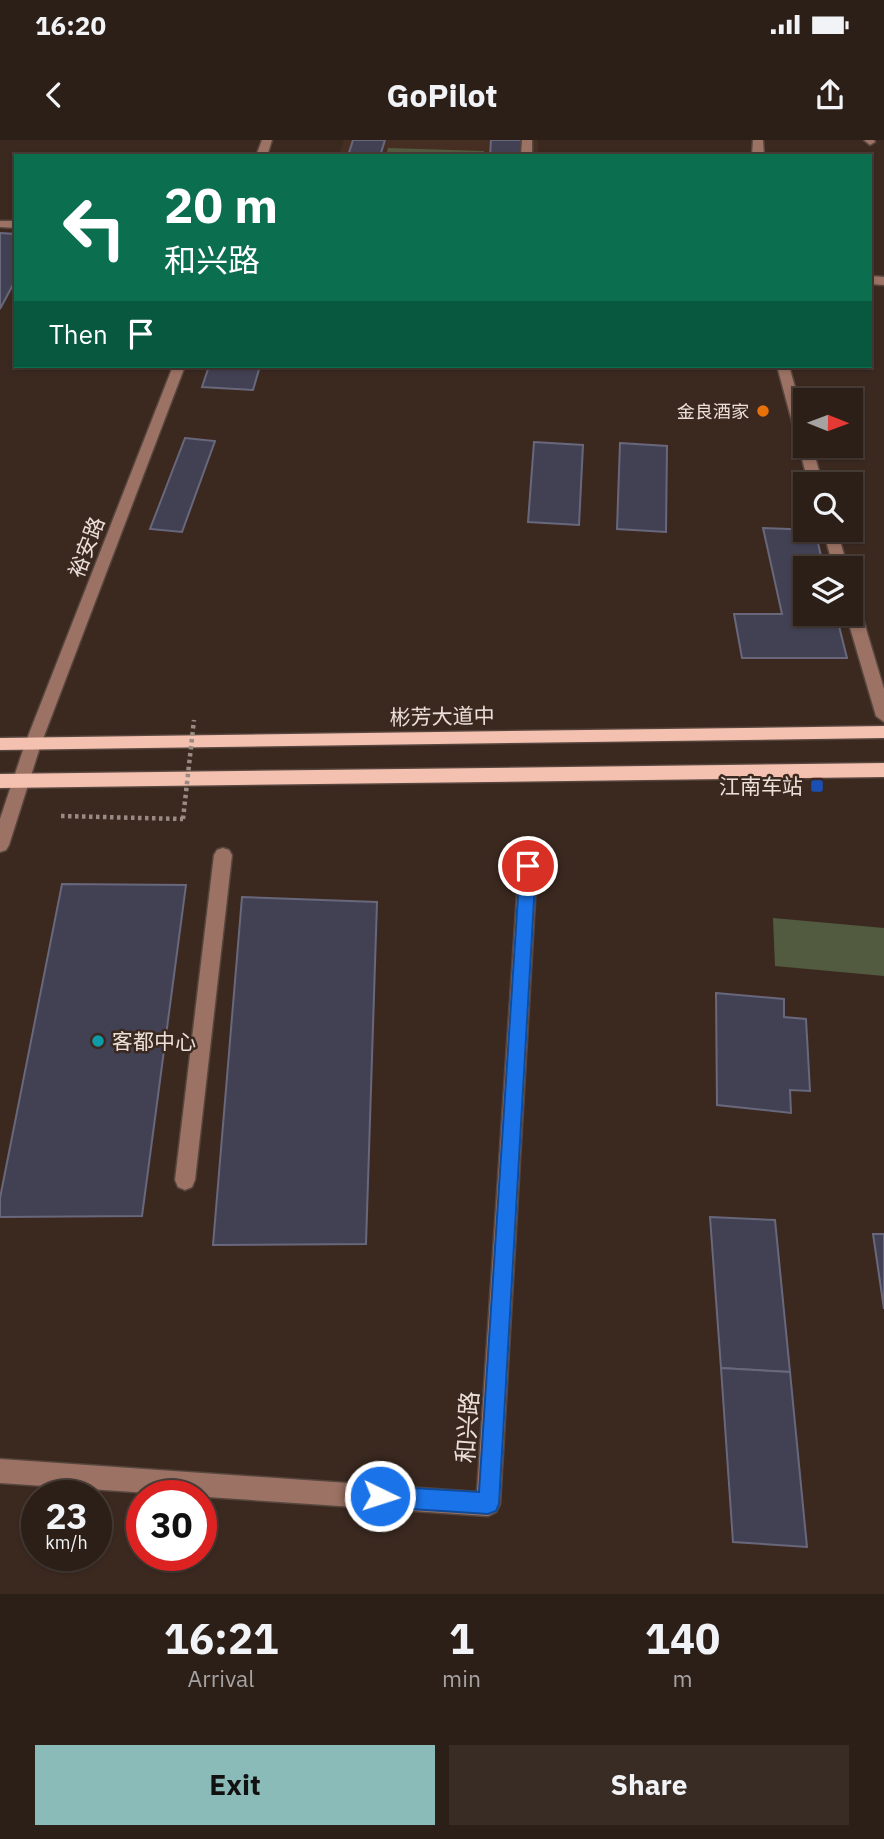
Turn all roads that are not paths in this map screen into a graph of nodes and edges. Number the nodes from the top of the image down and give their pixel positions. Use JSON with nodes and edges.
{"nodes":[{"id":1,"x":178,"y":368,"type":"edge"},
{"id":2,"x":784,"y":368,"type":"edge"},
{"id":3,"x":793,"y":402,"type":"edge"},
{"id":4,"x":857,"y":626,"type":"edge"},
{"id":5,"x":884,"y":716,"type":"edge"},
{"id":6,"x":884,"y":732,"type":"edge"},
{"id":7,"x":0,"y":744,"type":"edge"},
{"id":8,"x":33,"y":744,"type":"junction"},
{"id":9,"x":884,"y":770,"type":"edge"},
{"id":10,"x":0,"y":781,"type":"edge"},
{"id":11,"x":0,"y":845,"type":"edge"},
{"id":12,"x":223,"y":855,"type":"dead end"},
{"id":13,"x":528,"y":866,"type":"dead end"},
{"id":14,"x":185,"y":1180,"type":"dead end"},
{"id":15,"x":0,"y":1471,"type":"edge"}],
"edges":[{"from":1,"to":8,"type":"street","name":"裕安路"},
{"from":2,"to":3,"type":"street"},
{"from":4,"to":5,"type":"street"},
{"from":6,"to":8,"type":"main road","name":"彬芳大道中"},
{"from":7,"to":8,"type":"main road","name":"彬芳大道中"},
{"from":8,"to":11,"type":"street","name":"裕安路"},
{"from":9,"to":10,"type":"main road"},
{"from":12,"to":14,"type":"street"},
{"from":13,"to":15,"type":"street","name":"和兴路"}]}
